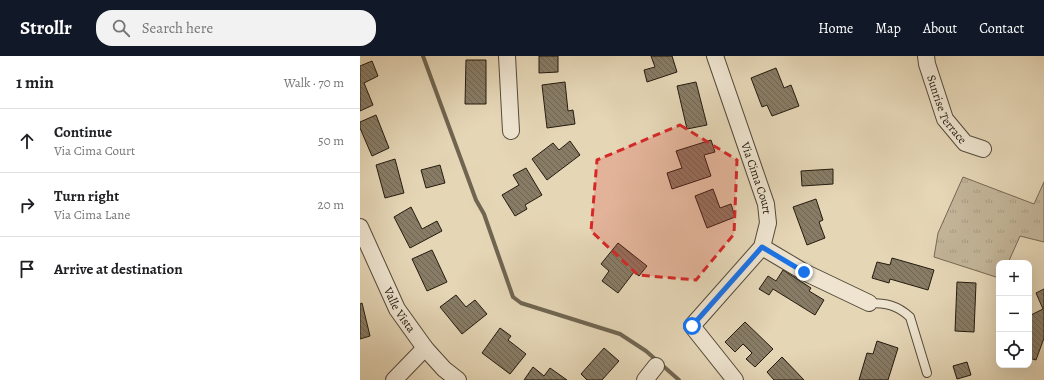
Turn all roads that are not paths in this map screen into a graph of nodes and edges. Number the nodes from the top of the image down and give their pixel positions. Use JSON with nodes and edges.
{"nodes":[{"id":1,"x":507,"y":56,"type":"edge"},
{"id":2,"x":715,"y":56,"type":"edge"},
{"id":3,"x":926,"y":56,"type":"edge"},
{"id":4,"x":511,"y":131,"type":"dead end"},
{"id":5,"x":983,"y":149,"type":"dead end"},
{"id":6,"x":360,"y":227,"type":"edge"},
{"id":7,"x":762,"y":247,"type":"junction"},
{"id":8,"x":869,"y":304,"type":"joint"},
{"id":9,"x":425,"y":348,"type":"junction"},
{"id":10,"x":656,"y":366,"type":"dead end"},
{"id":11,"x":927,"y":373,"type":"dead end"},
{"id":12,"x":394,"y":380,"type":"edge"},
{"id":13,"x":458,"y":380,"type":"edge"},
{"id":14,"x":644,"y":380,"type":"edge"},
{"id":15,"x":735,"y":380,"type":"edge"}],
"edges":[{"from":1,"to":4,"type":"street"},
{"from":2,"to":7,"type":"street","name":"Via Cima Court"},
{"from":3,"to":5,"type":"street","name":"Sunrise Terrace"},
{"from":6,"to":9,"type":"street","name":"Valle Vista"},
{"from":7,"to":8,"type":"street"},
{"from":7,"to":15,"type":"street","name":"Via Cima Court"},
{"from":8,"to":11,"type":"lane"},
{"from":9,"to":12,"type":"street"},
{"from":9,"to":13,"type":"street","name":"Valle Vista"},
{"from":10,"to":14,"type":"street"}]}
